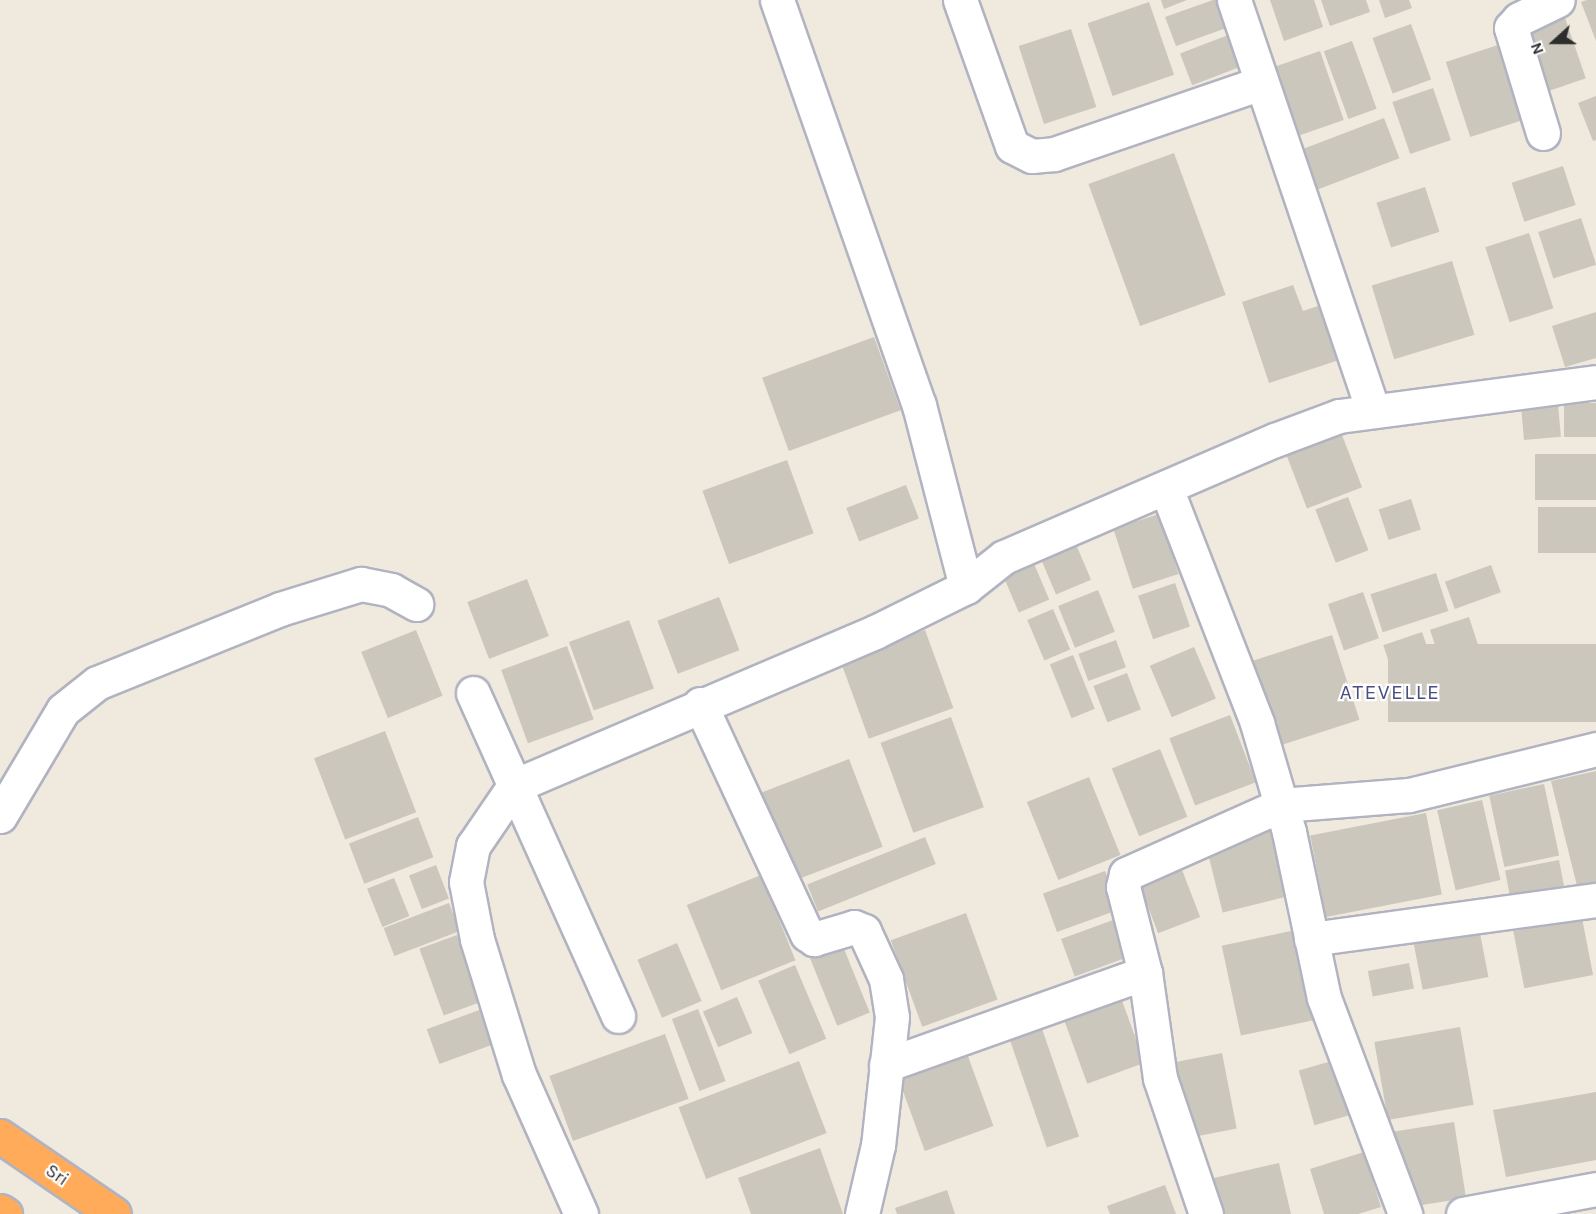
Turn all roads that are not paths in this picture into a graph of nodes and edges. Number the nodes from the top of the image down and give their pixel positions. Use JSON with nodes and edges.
{"nodes":[{"id":1,"x":777,"y":0,"type":"edge"},
{"id":2,"x":960,"y":0,"type":"edge"},
{"id":3,"x":1234,"y":0,"type":"edge"},
{"id":4,"x":1558,"y":0,"type":"edge"},
{"id":5,"x":1261,"y":83,"type":"junction"},
{"id":6,"x":1543,"y":132,"type":"dead end"},
{"id":7,"x":1596,"y":382,"type":"edge"},
{"id":8,"x":1373,"y":410,"type":"junction"},
{"id":9,"x":1166,"y":488,"type":"junction"},
{"id":10,"x":966,"y":587,"type":"junction"},
{"id":11,"x":416,"y":604,"type":"dead end"},
{"id":12,"x":473,"y":693,"type":"dead end"},
{"id":13,"x":700,"y":704,"type":"junction"},
{"id":14,"x":1596,"y":749,"type":"edge"},
{"id":15,"x":514,"y":786,"type":"junction"},
{"id":16,"x":1281,"y":805,"type":"junction"},
{"id":17,"x":0,"y":816,"type":"edge"},
{"id":18,"x":1596,"y":900,"type":"edge"},
{"id":19,"x":1311,"y":939,"type":"junction"},
{"id":20,"x":1145,"y":973,"type":"junction"},
{"id":21,"x":618,"y":1016,"type":"dead end"},
{"id":22,"x":886,"y":1065,"type":"junction"},
{"id":23,"x":0,"y":1136,"type":"edge"},
{"id":24,"x":1596,"y":1189,"type":"edge"},
{"id":25,"x":0,"y":1211,"type":"edge"},
{"id":26,"x":5,"y":1214,"type":"edge"},
{"id":27,"x":114,"y":1214,"type":"edge"},
{"id":28,"x":582,"y":1214,"type":"edge"},
{"id":29,"x":862,"y":1214,"type":"edge"},
{"id":30,"x":1206,"y":1214,"type":"edge"},
{"id":31,"x":1405,"y":1214,"type":"edge"},
{"id":32,"x":1463,"y":1214,"type":"edge"}],
"edges":[{"from":1,"to":10,"type":"street"},
{"from":2,"to":5,"type":"street"},
{"from":3,"to":5,"type":"street"},
{"from":4,"to":6,"type":"street"},
{"from":5,"to":8,"type":"street"},
{"from":7,"to":8,"type":"street"},
{"from":8,"to":9,"type":"street"},
{"from":9,"to":10,"type":"street"},
{"from":9,"to":16,"type":"street"},
{"from":10,"to":13,"type":"street"},
{"from":11,"to":17,"type":"street"},
{"from":12,"to":15,"type":"street"},
{"from":13,"to":15,"type":"street"},
{"from":13,"to":22,"type":"street"},
{"from":14,"to":16,"type":"street"},
{"from":15,"to":21,"type":"street"},
{"from":15,"to":28,"type":"street"},
{"from":16,"to":19,"type":"street"},
{"from":16,"to":20,"type":"street"},
{"from":18,"to":19,"type":"street"},
{"from":19,"to":31,"type":"street"},
{"from":20,"to":22,"type":"street"},
{"from":20,"to":30,"type":"street"},
{"from":22,"to":29,"type":"street"},
{"from":23,"to":27,"type":"highway","name":"Sri"},
{"from":24,"to":32,"type":"street"},
{"from":25,"to":26,"type":"highway"}]}
